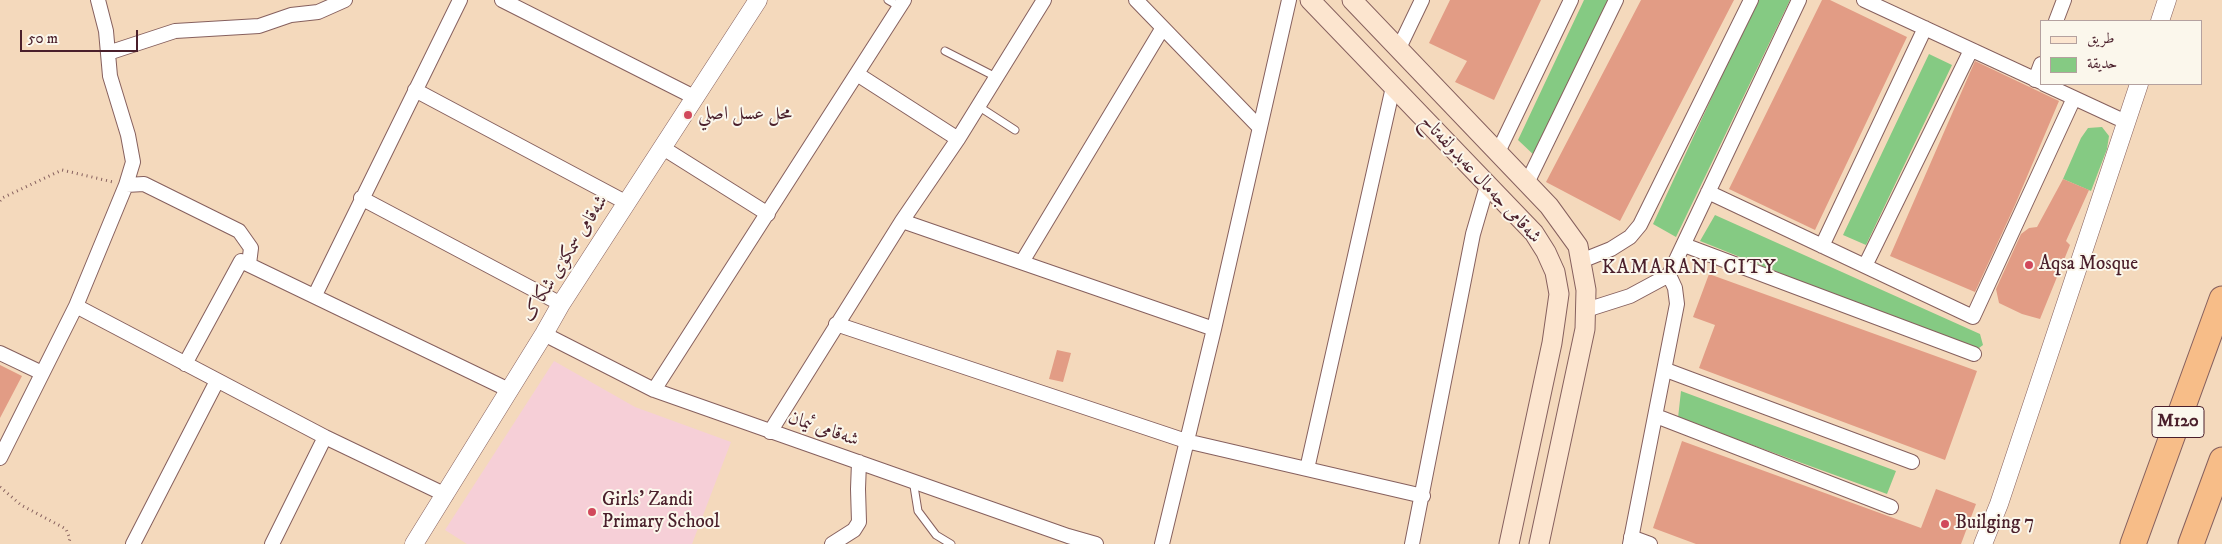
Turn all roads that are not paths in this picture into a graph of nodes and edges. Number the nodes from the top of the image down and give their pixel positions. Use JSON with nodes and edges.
{"nodes":[{"id":1,"x":98,"y":0,"type":"edge"},
{"id":2,"x":345,"y":0,"type":"edge"},
{"id":3,"x":460,"y":0,"type":"edge"},
{"id":4,"x":502,"y":0,"type":"edge"},
{"id":5,"x":758,"y":0,"type":"edge"},
{"id":6,"x":1044,"y":0,"type":"edge"},
{"id":7,"x":1136,"y":0,"type":"edge"},
{"id":8,"x":1289,"y":0,"type":"edge"},
{"id":9,"x":1310,"y":0,"type":"edge"},
{"id":10,"x":1352,"y":0,"type":"edge"},
{"id":11,"x":1422,"y":0,"type":"edge"},
{"id":12,"x":1571,"y":0,"type":"edge"},
{"id":13,"x":1616,"y":0,"type":"edge"},
{"id":14,"x":1752,"y":0,"type":"edge"},
{"id":15,"x":1799,"y":0,"type":"edge"},
{"id":16,"x":1864,"y":0,"type":"edge"},
{"id":17,"x":2064,"y":0,"type":"edge"},
{"id":18,"x":2167,"y":0,"type":"edge"},
{"id":19,"x":897,"y":2,"type":"edge"},
{"id":20,"x":2056,"y":20,"type":"edge"},
{"id":21,"x":2160,"y":20,"type":"edge"},
{"id":22,"x":1925,"y":28,"type":"junction"},
{"id":23,"x":1162,"y":29,"type":"junction"},
{"id":24,"x":1399,"y":48,"type":"junction"},
{"id":25,"x":1971,"y":50,"type":"junction"},
{"id":26,"x":945,"y":51,"type":"dead end"},
{"id":27,"x":108,"y":53,"type":"junction"},
{"id":28,"x":857,"y":74,"type":"junction"},
{"id":29,"x":996,"y":77,"type":"junction"},
{"id":30,"x":2040,"y":82,"type":"edge"},
{"id":31,"x":2046,"y":85,"type":"edge"},
{"id":32,"x":2139,"y":85,"type":"edge"},
{"id":33,"x":1393,"y":87,"type":"junction"},
{"id":34,"x":415,"y":90,"type":"junction"},
{"id":35,"x":696,"y":98,"type":"junction"},
{"id":36,"x":2074,"y":98,"type":"junction"},
{"id":37,"x":978,"y":106,"type":"junction"},
{"id":38,"x":2126,"y":122,"type":"junction"},
{"id":39,"x":1260,"y":128,"type":"junction"},
{"id":40,"x":1015,"y":130,"type":"dead end"},
{"id":41,"x":958,"y":139,"type":"junction"},
{"id":42,"x":662,"y":148,"type":"junction"},
{"id":43,"x":1498,"y":152,"type":"junction"},
{"id":44,"x":1528,"y":183,"type":"junction"},
{"id":45,"x":126,"y":185,"type":"junction"},
{"id":46,"x":1487,"y":186,"type":"junction"},
{"id":47,"x":1708,"y":192,"type":"junction"},
{"id":48,"x":361,"y":198,"type":"junction"},
{"id":49,"x":627,"y":203,"type":"junction"},
{"id":50,"x":768,"y":214,"type":"junction"},
{"id":51,"x":902,"y":222,"type":"junction"},
{"id":52,"x":1684,"y":245,"type":"junction"},
{"id":53,"x":1822,"y":246,"type":"junction"},
{"id":54,"x":1581,"y":261,"type":"junction"},
{"id":55,"x":1022,"y":262,"type":"junction"},
{"id":56,"x":249,"y":264,"type":"junction"},
{"id":57,"x":1865,"y":266,"type":"junction"},
{"id":58,"x":1669,"y":274,"type":"junction"},
{"id":59,"x":315,"y":295,"type":"junction"},
{"id":60,"x":2222,"y":299,"type":"edge"},
{"id":61,"x":561,"y":304,"type":"junction"},
{"id":62,"x":76,"y":306,"type":"junction"},
{"id":63,"x":1586,"y":310,"type":"junction"},
{"id":64,"x":836,"y":324,"type":"junction"},
{"id":65,"x":1214,"y":329,"type":"junction"},
{"id":66,"x":544,"y":334,"type":"junction"},
{"id":67,"x":0,"y":353,"type":"edge"},
{"id":68,"x":1974,"y":354,"type":"dead end"},
{"id":69,"x":185,"y":364,"type":"junction"},
{"id":70,"x":1666,"y":370,"type":"junction"},
{"id":71,"x":42,"y":373,"type":"junction"},
{"id":72,"x":216,"y":381,"type":"junction"},
{"id":73,"x":509,"y":390,"type":"junction"},
{"id":74,"x":654,"y":390,"type":"junction"},
{"id":75,"x":1656,"y":416,"type":"junction"},
{"id":76,"x":770,"y":432,"type":"junction"},
{"id":77,"x":325,"y":437,"type":"junction"},
{"id":78,"x":1186,"y":440,"type":"junction"},
{"id":79,"x":0,"y":458,"type":"edge"},
{"id":80,"x":2222,"y":460,"type":"edge"},
{"id":81,"x":859,"y":462,"type":"junction"},
{"id":82,"x":1912,"y":462,"type":"dead end"},
{"id":83,"x":1306,"y":469,"type":"junction"},
{"id":84,"x":913,"y":480,"type":"junction"},
{"id":85,"x":446,"y":495,"type":"junction"},
{"id":86,"x":1423,"y":496,"type":"junction"},
{"id":87,"x":1891,"y":507,"type":"dead end"},
{"id":88,"x":1069,"y":540,"type":"edge"},
{"id":89,"x":1630,"y":541,"type":"edge"},
{"id":90,"x":133,"y":544,"type":"edge"},
{"id":91,"x":272,"y":544,"type":"edge"},
{"id":92,"x":414,"y":544,"type":"edge"},
{"id":93,"x":832,"y":544,"type":"edge"},
{"id":94,"x":951,"y":544,"type":"edge"},
{"id":95,"x":1096,"y":544,"type":"edge"},
{"id":96,"x":1162,"y":544,"type":"edge"},
{"id":97,"x":1412,"y":544,"type":"edge"},
{"id":98,"x":1509,"y":544,"type":"edge"},
{"id":99,"x":1539,"y":544,"type":"edge"},
{"id":100,"x":1650,"y":544,"type":"edge"},
{"id":101,"x":1984,"y":544,"type":"edge"},
{"id":102,"x":2133,"y":544,"type":"edge"},
{"id":103,"x":2191,"y":544,"type":"edge"}],
"edges":[{"from":1,"to":27,"type":"street"},
{"from":2,"to":27,"type":"street"},
{"from":3,"to":34,"type":"street"},
{"from":4,"to":35,"type":"street"},
{"from":5,"to":35,"type":"street","name":"شەقامی سمکۆی شکاک"},
{"from":6,"to":29,"type":"street"},
{"from":7,"to":23,"type":"street"},
{"from":8,"to":39,"type":"street"},
{"from":9,"to":33,"type":"main road","name":"شەقامی جەمال عەبدولفەتاح"},
{"from":10,"to":24,"type":"main road","name":"شەقامی جەمال عەبدولفەتاح"},
{"from":11,"to":24,"type":"street"},
{"from":12,"to":43,"type":"street"},
{"from":13,"to":44,"type":"street"},
{"from":14,"to":54,"type":"street"},
{"from":15,"to":47,"type":"street"},
{"from":16,"to":22,"type":"street"},
{"from":17,"to":20,"type":"street"},
{"from":18,"to":21,"type":"street"},
{"from":19,"to":28,"type":"street"},
{"from":22,"to":25,"type":"street"},
{"from":22,"to":53,"type":"street"},
{"from":23,"to":39,"type":"street"},
{"from":23,"to":55,"type":"street"},
{"from":24,"to":43,"type":"main road","name":"شەقامی جەمال عەبدولفەتاح"},
{"from":25,"to":30,"type":"street"},
{"from":25,"to":57,"type":"street"},
{"from":26,"to":29,"type":"lane"},
{"from":27,"to":45,"type":"street"},
{"from":28,"to":41,"type":"street"},
{"from":28,"to":50,"type":"street"},
{"from":29,"to":37,"type":"street"},
{"from":31,"to":36,"type":"street"},
{"from":32,"to":38,"type":"street"},
{"from":33,"to":46,"type":"main road","name":"شەقامی جەمال عەبدولفەتاح"},
{"from":33,"to":83,"type":"street"},
{"from":34,"to":48,"type":"street"},
{"from":34,"to":49,"type":"street"},
{"from":35,"to":42,"type":"street","name":"شەقامی سمکۆی شکاک"},
{"from":36,"to":38,"type":"street"},
{"from":36,"to":57,"type":"street"},
{"from":37,"to":40,"type":"lane"},
{"from":37,"to":41,"type":"street"},
{"from":38,"to":101,"type":"street"},
{"from":39,"to":65,"type":"street"},
{"from":41,"to":51,"type":"street"},
{"from":42,"to":49,"type":"street","name":"شەقامی سمکۆی شکاک"},
{"from":42,"to":50,"type":"street"},
{"from":43,"to":44,"type":"main road","name":"شەقامی جەمال عەبدولفەتاح"},
{"from":44,"to":54,"type":"main road","name":"شەقامی جەمال عەبدولفەتاح"},
{"from":45,"to":56,"type":"street"},
{"from":45,"to":62,"type":"street"},
{"from":46,"to":86,"type":"street"},
{"from":46,"to":98,"type":"main road","name":"شەقامی جەمال عەبدولفەتاح"},
{"from":47,"to":52,"type":"street"},
{"from":47,"to":53,"type":"street"},
{"from":48,"to":59,"type":"street"},
{"from":48,"to":61,"type":"street"},
{"from":49,"to":61,"type":"street","name":"شەقامی سمکۆی شکاک"},
{"from":50,"to":74,"type":"street"},
{"from":51,"to":55,"type":"street"},
{"from":51,"to":64,"type":"street"},
{"from":52,"to":58,"type":"street"},
{"from":52,"to":68,"type":"street"},
{"from":53,"to":57,"type":"street"},
{"from":54,"to":63,"type":"main road","name":"شەقامی جەمال عەبدولفەتاح"},
{"from":55,"to":65,"type":"street"},
{"from":56,"to":59,"type":"street"},
{"from":56,"to":69,"type":"street"},
{"from":58,"to":63,"type":"street"},
{"from":58,"to":70,"type":"street"},
{"from":59,"to":73,"type":"street"},
{"from":60,"to":102,"type":"highway","number":"M120"},
{"from":61,"to":66,"type":"street","name":"شەقامی سمکۆی شکاک"},
{"from":62,"to":69,"type":"street"},
{"from":62,"to":71,"type":"street"},
{"from":63,"to":99,"type":"main road","name":"شەقامی جەمال عەبدولفەتاح"},
{"from":64,"to":76,"type":"street"},
{"from":64,"to":78,"type":"street"},
{"from":65,"to":78,"type":"street"},
{"from":66,"to":73,"type":"street","name":"شەقامی سمکۆی شکاک"},
{"from":66,"to":74,"type":"street","name":"شەقامی ئیمان"},
{"from":67,"to":71,"type":"street"},
{"from":69,"to":72,"type":"street"},
{"from":70,"to":75,"type":"street"},
{"from":70,"to":82,"type":"street"},
{"from":71,"to":79,"type":"street"},
{"from":72,"to":77,"type":"street"},
{"from":72,"to":90,"type":"street"},
{"from":73,"to":85,"type":"street","name":"شەقامی سمکۆی شکاک"},
{"from":74,"to":76,"type":"street","name":"شەقامی ئیمان"},
{"from":75,"to":87,"type":"street"},
{"from":75,"to":89,"type":"street"},
{"from":76,"to":81,"type":"street","name":"شەقامی ئیمان"},
{"from":77,"to":85,"type":"street"},
{"from":77,"to":91,"type":"street"},
{"from":78,"to":83,"type":"street"},
{"from":78,"to":96,"type":"street"},
{"from":80,"to":103,"type":"highway"},
{"from":81,"to":84,"type":"street","name":"شەقامی ئیمان"},
{"from":81,"to":93,"type":"street"},
{"from":83,"to":86,"type":"street"},
{"from":84,"to":88,"type":"street","name":"شەقامی ئیمان"},
{"from":84,"to":94,"type":"lane"},
{"from":85,"to":92,"type":"street","name":"شەقامی سمکۆی شکاک"},
{"from":86,"to":97,"type":"street"},
{"from":88,"to":95,"type":"street","name":"شەقامی ئیمان"},
{"from":89,"to":100,"type":"street"}]}
